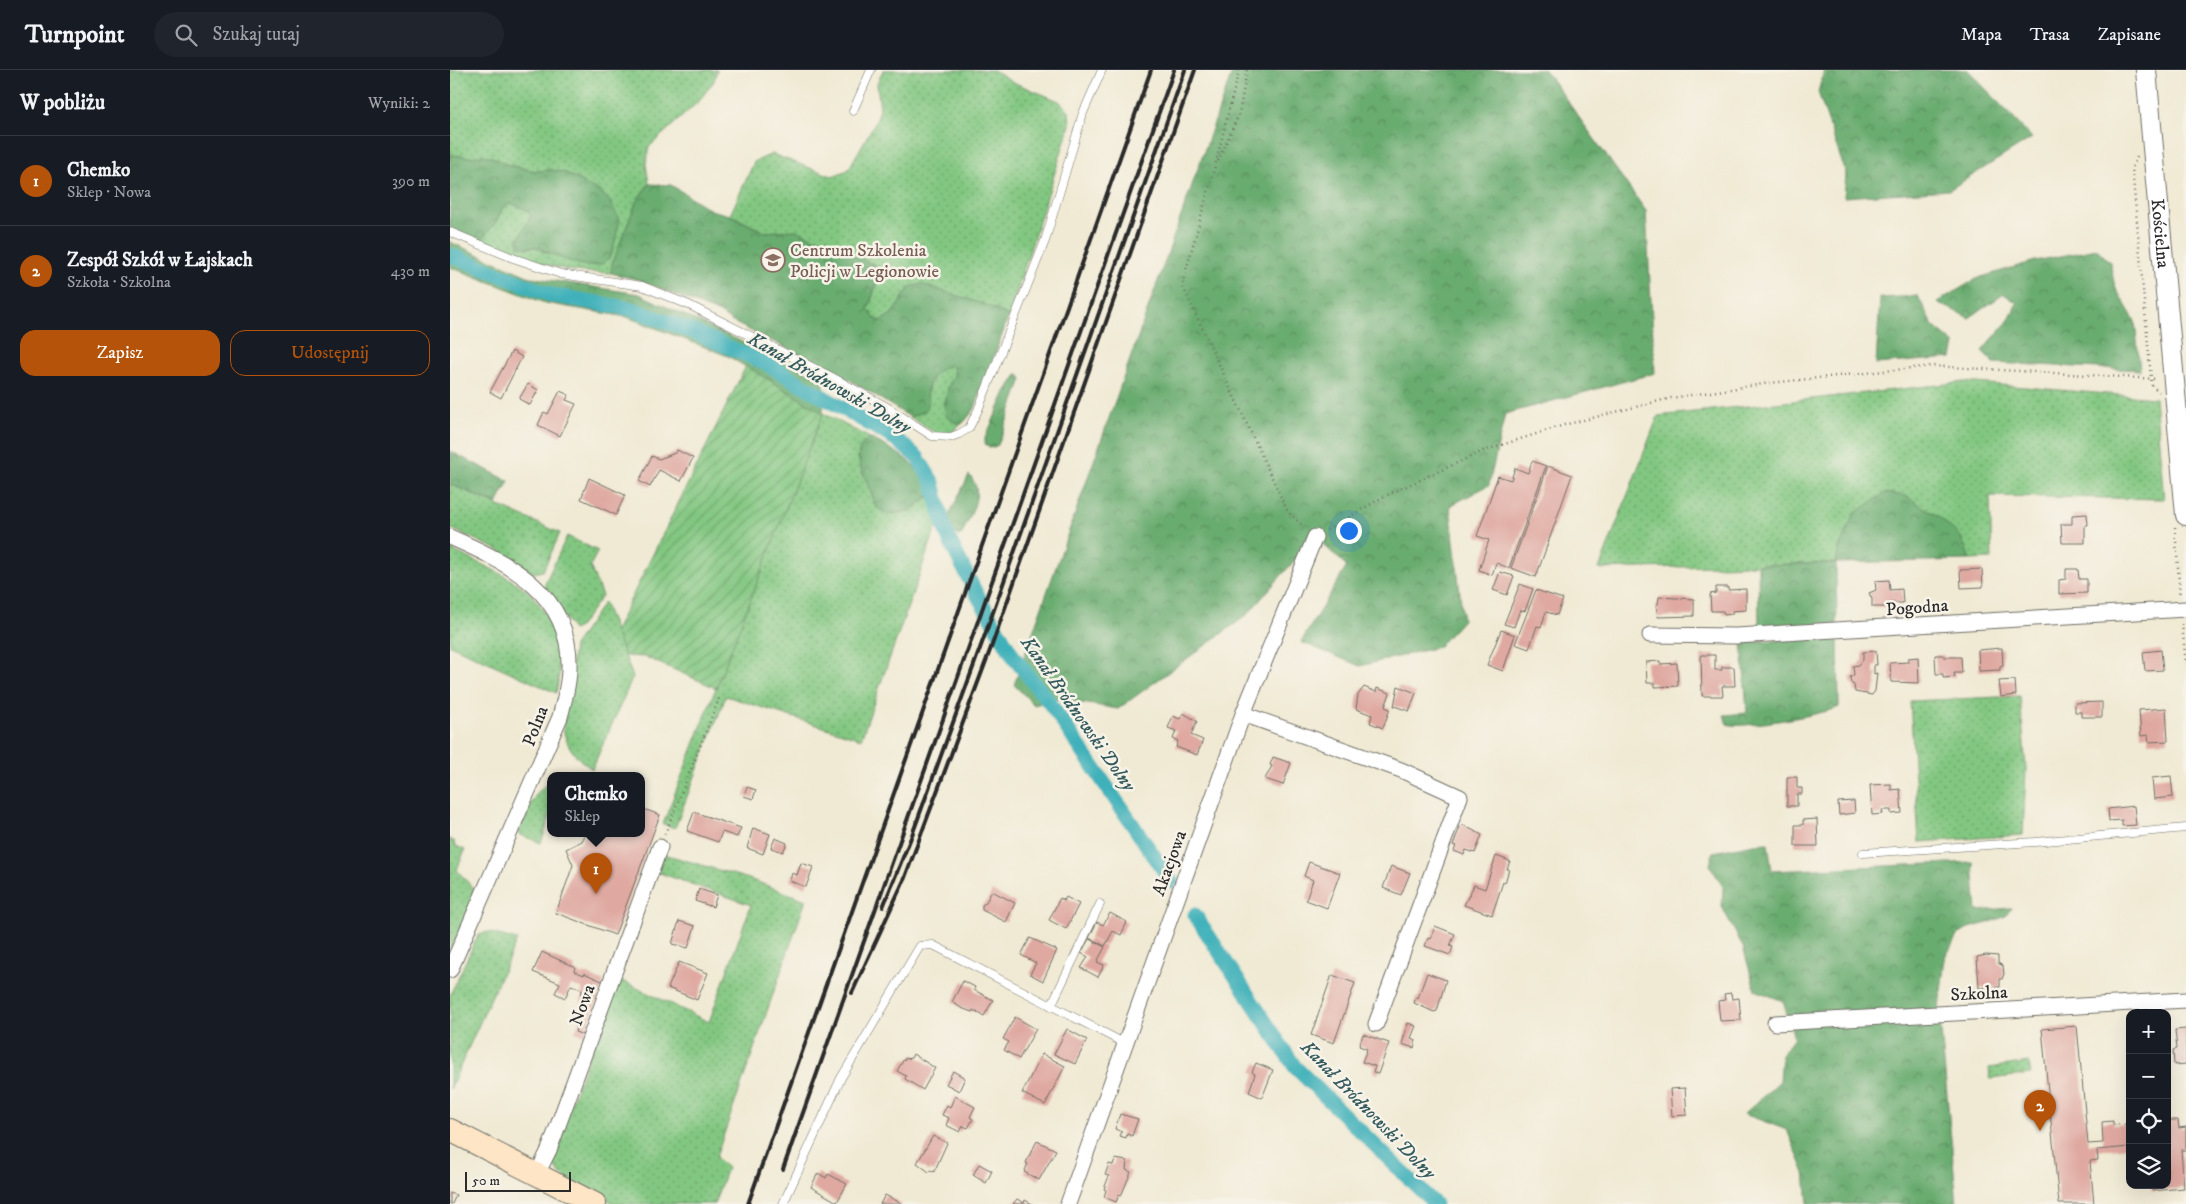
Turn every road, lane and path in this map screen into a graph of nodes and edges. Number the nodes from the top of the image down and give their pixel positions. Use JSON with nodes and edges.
{"nodes":[{"id":1,"x":872,"y":70,"type":"edge"},
{"id":2,"x":1102,"y":70,"type":"edge"},
{"id":3,"x":1239,"y":70,"type":"edge"},
{"id":4,"x":1247,"y":70,"type":"edge"},
{"id":5,"x":2146,"y":70,"type":"edge"},
{"id":6,"x":853,"y":111,"type":"dead end"},
{"id":7,"x":1215,"y":166,"type":"junction"},
{"id":8,"x":450,"y":232,"type":"edge"},
{"id":9,"x":2180,"y":381,"type":"edge"},
{"id":10,"x":2180,"y":517,"type":"edge"},
{"id":11,"x":450,"y":537,"type":"edge"},
{"id":12,"x":1315,"y":537,"type":"junction"},
{"id":13,"x":2183,"y":609,"type":"edge"},
{"id":14,"x":1650,"y":635,"type":"dead end"},
{"id":15,"x":2186,"y":664,"type":"edge"},
{"id":16,"x":720,"y":696,"type":"dead end"},
{"id":17,"x":1243,"y":714,"type":"junction"},
{"id":18,"x":2186,"y":828,"type":"edge"},
{"id":19,"x":660,"y":847,"type":"joint"},
{"id":20,"x":1863,"y":853,"type":"dead end"},
{"id":21,"x":1100,"y":904,"type":"dead end"},
{"id":22,"x":450,"y":970,"type":"edge"},
{"id":23,"x":2186,"y":1000,"type":"edge"},
{"id":24,"x":1051,"y":1006,"type":"junction"},
{"id":25,"x":1775,"y":1023,"type":"dead end"},
{"id":26,"x":1376,"y":1024,"type":"dead end"},
{"id":27,"x":1124,"y":1043,"type":"junction"},
{"id":28,"x":450,"y":1130,"type":"edge"},
{"id":29,"x":537,"y":1174,"type":"junction"},
{"id":30,"x":595,"y":1204,"type":"edge"},
{"id":31,"x":783,"y":1204,"type":"edge"},
{"id":32,"x":1068,"y":1204,"type":"edge"}],
"edges":[{"from":1,"to":6,"type":"lane"},
{"from":2,"to":8,"type":"lane"},
{"from":3,"to":7,"type":"path"},
{"from":4,"to":7,"type":"path"},
{"from":5,"to":9,"type":"street","name":"Kościelna"},
{"from":7,"to":12,"type":"path"},
{"from":9,"to":10,"type":"street","name":"Kościelna"},
{"from":9,"to":12,"type":"path"},
{"from":10,"to":13,"type":"path"},
{"from":11,"to":22,"type":"street","name":"Polna"},
{"from":12,"to":17,"type":"street","name":"Akacjowa"},
{"from":13,"to":14,"type":"street","name":"Pogodna"},
{"from":13,"to":15,"type":"path"},
{"from":16,"to":19,"type":"path"},
{"from":17,"to":26,"type":"street"},
{"from":17,"to":27,"type":"street","name":"Akacjowa"},
{"from":18,"to":20,"type":"lane"},
{"from":19,"to":29,"type":"street","name":"Nowa"},
{"from":21,"to":24,"type":"lane"},
{"from":23,"to":25,"type":"street","name":"Szkolna"},
{"from":24,"to":27,"type":"lane"},
{"from":24,"to":31,"type":"lane"},
{"from":27,"to":32,"type":"street","name":"Akacjowa"},
{"from":28,"to":29,"type":"main road"},
{"from":29,"to":30,"type":"main road"}]}
